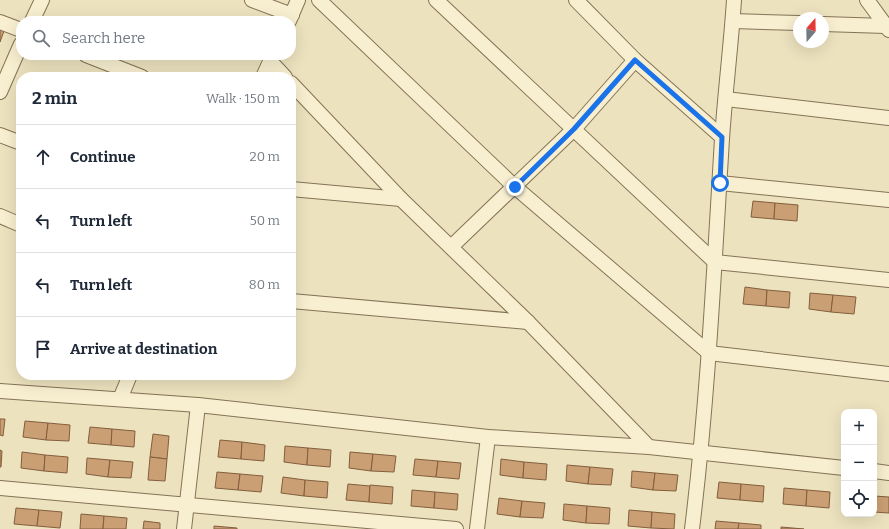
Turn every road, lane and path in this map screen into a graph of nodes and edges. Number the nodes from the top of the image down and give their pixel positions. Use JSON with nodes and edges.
{"nodes":[{"id":1,"x":42,"y":0,"type":"edge"},
{"id":2,"x":252,"y":0,"type":"edge"},
{"id":3,"x":298,"y":0,"type":"edge"},
{"id":4,"x":319,"y":0,"type":"edge"},
{"id":5,"x":436,"y":0,"type":"edge"},
{"id":6,"x":576,"y":0,"type":"edge"},
{"id":7,"x":734,"y":0,"type":"edge"},
{"id":8,"x":867,"y":0,"type":"edge"},
{"id":9,"x":34,"y":16,"type":"edge"},
{"id":10,"x":286,"y":16,"type":"edge"},
{"id":11,"x":291,"y":16,"type":"edge"},
{"id":12,"x":733,"y":21,"type":"junction"},
{"id":13,"x":0,"y":22,"type":"edge"},
{"id":14,"x":793,"y":23,"type":"edge"},
{"id":15,"x":829,"y":24,"type":"edge"},
{"id":16,"x":16,"y":28,"type":"edge"},
{"id":17,"x":887,"y":28,"type":"edge"},
{"id":18,"x":16,"y":55,"type":"edge"},
{"id":19,"x":99,"y":60,"type":"edge"},
{"id":20,"x":270,"y":60,"type":"edge"},
{"id":21,"x":272,"y":60,"type":"edge"},
{"id":22,"x":635,"y":60,"type":"junction"},
{"id":23,"x":129,"y":72,"type":"edge"},
{"id":24,"x":265,"y":72,"type":"edge"},
{"id":25,"x":281,"y":72,"type":"edge"},
{"id":26,"x":296,"y":88,"type":"edge"},
{"id":27,"x":0,"y":92,"type":"edge"},
{"id":28,"x":726,"y":99,"type":"junction"},
{"id":29,"x":889,"y":118,"type":"edge"},
{"id":30,"x":574,"y":129,"type":"junction"},
{"id":31,"x":0,"y":135,"type":"edge"},
{"id":32,"x":722,"y":137,"type":"junction"},
{"id":33,"x":16,"y":141,"type":"edge"},
{"id":34,"x":720,"y":183,"type":"junction"},
{"id":35,"x":515,"y":187,"type":"junction"},
{"id":36,"x":296,"y":189,"type":"edge"},
{"id":37,"x":401,"y":199,"type":"junction"},
{"id":38,"x":889,"y":200,"type":"edge"},
{"id":39,"x":0,"y":216,"type":"edge"},
{"id":40,"x":16,"y":223,"type":"edge"},
{"id":41,"x":451,"y":246,"type":"junction"},
{"id":42,"x":715,"y":262,"type":"junction"},
{"id":43,"x":889,"y":280,"type":"edge"},
{"id":44,"x":296,"y":301,"type":"edge"},
{"id":45,"x":528,"y":322,"type":"junction"},
{"id":46,"x":710,"y":353,"type":"junction"},
{"id":47,"x":889,"y":374,"type":"edge"},
{"id":48,"x":128,"y":380,"type":"edge"},
{"id":49,"x":0,"y":391,"type":"edge"},
{"id":50,"x":120,"y":399,"type":"junction"},
{"id":51,"x":198,"y":405,"type":"junction"},
{"id":52,"x":488,"y":437,"type":"junction"},
{"id":53,"x":649,"y":447,"type":"junction"},
{"id":54,"x":701,"y":453,"type":"junction"},
{"id":55,"x":841,"y":468,"type":"edge"},
{"id":56,"x":877,"y":471,"type":"edge"},
{"id":57,"x":889,"y":473,"type":"edge"},
{"id":58,"x":0,"y":488,"type":"edge"},
{"id":59,"x":186,"y":505,"type":"junction"},
{"id":60,"x":184,"y":529,"type":"edge"},
{"id":61,"x":456,"y":529,"type":"edge"},
{"id":62,"x":477,"y":529,"type":"edge"},
{"id":63,"x":692,"y":529,"type":"edge"}],
"edges":[{"from":1,"to":9,"type":"street"},
{"from":2,"to":10,"type":"street"},
{"from":3,"to":11,"type":"street"},
{"from":4,"to":35,"type":"street"},
{"from":5,"to":30,"type":"street"},
{"from":6,"to":22,"type":"street"},
{"from":7,"to":12,"type":"street"},
{"from":8,"to":17,"type":"street"},
{"from":12,"to":14,"type":"street"},
{"from":12,"to":28,"type":"street"},
{"from":13,"to":16,"type":"street"},
{"from":15,"to":17,"type":"street"},
{"from":18,"to":27,"type":"street"},
{"from":19,"to":23,"type":"street"},
{"from":20,"to":24,"type":"street"},
{"from":21,"to":25,"type":"street"},
{"from":22,"to":30,"type":"street"},
{"from":22,"to":32,"type":"street"},
{"from":26,"to":37,"type":"street"},
{"from":28,"to":29,"type":"street"},
{"from":28,"to":32,"type":"street"},
{"from":30,"to":35,"type":"street"},
{"from":30,"to":42,"type":"street"},
{"from":31,"to":33,"type":"street"},
{"from":32,"to":34,"type":"street"},
{"from":34,"to":38,"type":"street"},
{"from":34,"to":42,"type":"street"},
{"from":35,"to":41,"type":"street"},
{"from":35,"to":46,"type":"street"},
{"from":36,"to":37,"type":"street"},
{"from":37,"to":41,"type":"street"},
{"from":39,"to":40,"type":"street"},
{"from":41,"to":45,"type":"street"},
{"from":42,"to":43,"type":"street"},
{"from":42,"to":46,"type":"street"},
{"from":44,"to":45,"type":"street"},
{"from":45,"to":53,"type":"street"},
{"from":46,"to":47,"type":"street"},
{"from":46,"to":54,"type":"street"},
{"from":48,"to":50,"type":"street"},
{"from":49,"to":50,"type":"street"},
{"from":50,"to":51,"type":"street"},
{"from":51,"to":52,"type":"street"},
{"from":51,"to":59,"type":"street"},
{"from":52,"to":53,"type":"street"},
{"from":52,"to":62,"type":"street"},
{"from":53,"to":54,"type":"street"},
{"from":54,"to":55,"type":"street"},
{"from":54,"to":63,"type":"street"},
{"from":56,"to":57,"type":"street"},
{"from":58,"to":59,"type":"street"},
{"from":59,"to":60,"type":"street"},
{"from":59,"to":61,"type":"street"}]}
